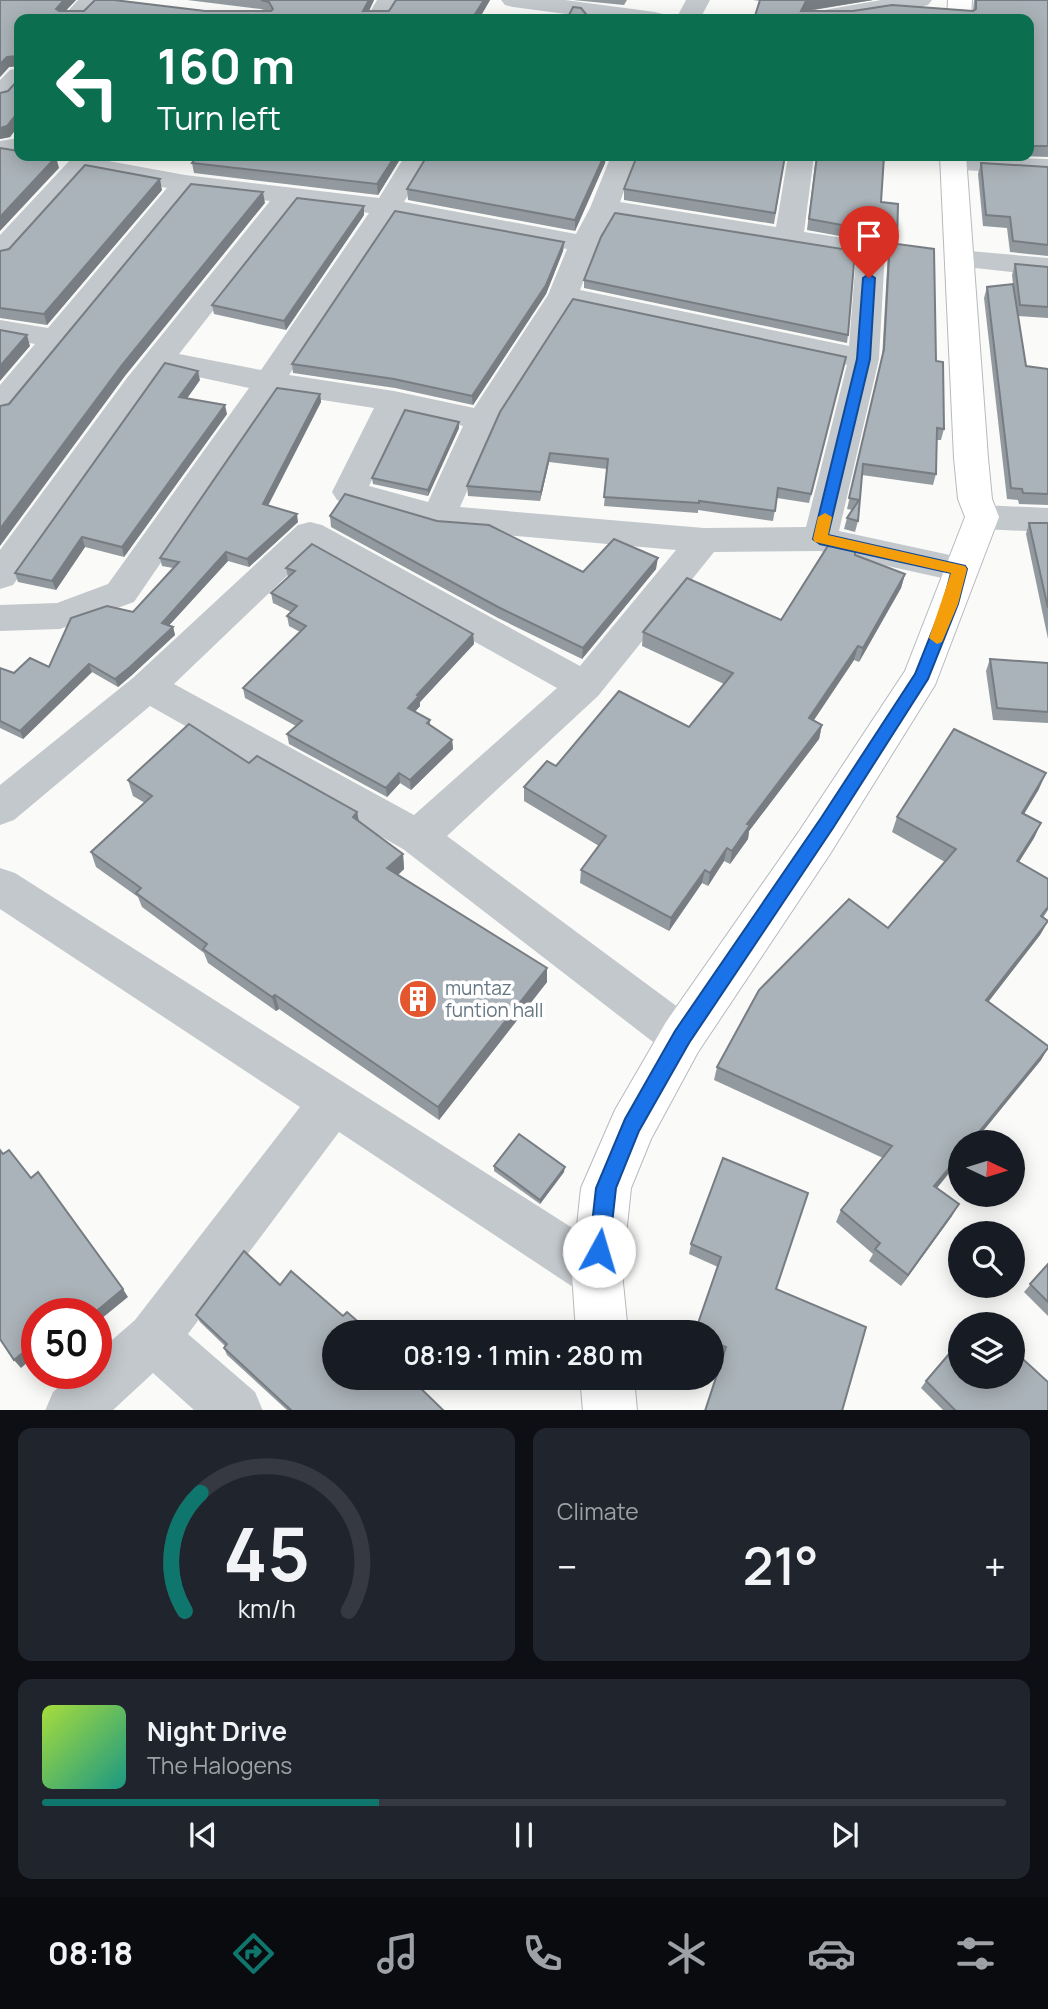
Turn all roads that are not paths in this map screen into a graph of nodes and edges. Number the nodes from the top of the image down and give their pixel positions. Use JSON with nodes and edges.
{"nodes":[{"id":1,"x":91,"y":0,"type":"edge"},
{"id":2,"x":513,"y":0,"type":"edge"},
{"id":3,"x":919,"y":0,"type":"edge"},
{"id":4,"x":78,"y":14,"type":"edge"},
{"id":5,"x":618,"y":14,"type":"edge"},
{"id":6,"x":845,"y":14,"type":"edge"},
{"id":7,"x":14,"y":80,"type":"edge"},
{"id":8,"x":0,"y":95,"type":"edge"},
{"id":9,"x":415,"y":161,"type":"edge"},
{"id":10,"x":622,"y":161,"type":"edge"},
{"id":11,"x":800,"y":161,"type":"edge"},
{"id":12,"x":953,"y":161,"type":"edge"},
{"id":13,"x":967,"y":161,"type":"edge"},
{"id":14,"x":1048,"y":167,"type":"edge"},
{"id":15,"x":185,"y":183,"type":"junction"},
{"id":16,"x":289,"y":196,"type":"junction"},
{"id":17,"x":387,"y":207,"type":"junction"},
{"id":18,"x":604,"y":208,"type":"junction"},
{"id":19,"x":789,"y":237,"type":"junction"},
{"id":20,"x":584,"y":244,"type":"junction"},
{"id":21,"x":0,"y":252,"type":"edge"},
{"id":22,"x":958,"y":259,"type":"junction"},
{"id":23,"x":1048,"y":267,"type":"edge"},
{"id":24,"x":563,"y":295,"type":"junction"},
{"id":25,"x":0,"y":328,"type":"edge"},
{"id":26,"x":57,"y":339,"type":"junction"},
{"id":27,"x":159,"y":359,"type":"junction"},
{"id":28,"x":864,"y":359,"type":"junction"},
{"id":29,"x":269,"y":382,"type":"junction"},
{"id":30,"x":394,"y":401,"type":"junction"},
{"id":31,"x":0,"y":406,"type":"edge"},
{"id":32,"x":482,"y":420,"type":"junction"},
{"id":33,"x":438,"y":517,"type":"junction"},
{"id":34,"x":982,"y":517,"type":"junction"},
{"id":35,"x":1048,"y":520,"type":"edge"},
{"id":36,"x":820,"y":539,"type":"junction"},
{"id":37,"x":704,"y":540,"type":"junction"},
{"id":38,"x":960,"y":569,"type":"junction"},
{"id":39,"x":0,"y":576,"type":"edge"},
{"id":40,"x":0,"y":618,"type":"edge"},
{"id":41,"x":585,"y":686,"type":"junction"},
{"id":42,"x":147,"y":687,"type":"junction"},
{"id":43,"x":0,"y":808,"type":"edge"},
{"id":44,"x":418,"y":837,"type":"junction"},
{"id":45,"x":0,"y":886,"type":"edge"},
{"id":46,"x":682,"y":1037,"type":"junction"},
{"id":47,"x":333,"y":1102,"type":"junction"},
{"id":48,"x":597,"y":1273,"type":"junction"},
{"id":49,"x":602,"y":1320,"type":"edge"},
{"id":50,"x":153,"y":1338,"type":"junction"},
{"id":51,"x":608,"y":1390,"type":"edge"},
{"id":52,"x":72,"y":1410,"type":"edge"},
{"id":53,"x":236,"y":1410,"type":"edge"},
{"id":54,"x":610,"y":1410,"type":"edge"}],
"edges":[{"from":1,"to":4,"type":"street"},
{"from":2,"to":5,"type":"street"},
{"from":3,"to":6,"type":"street"},
{"from":7,"to":8,"type":"street"},
{"from":9,"to":17,"type":"street"},
{"from":10,"to":18,"type":"street"},
{"from":11,"to":19,"type":"street"},
{"from":12,"to":22,"type":"main road"},
{"from":13,"to":14,"type":"street"},
{"from":15,"to":16,"type":"street"},
{"from":15,"to":21,"type":"street"},
{"from":15,"to":26,"type":"street"},
{"from":16,"to":17,"type":"street"},
{"from":16,"to":27,"type":"street"},
{"from":17,"to":20,"type":"street"},
{"from":17,"to":29,"type":"street"},
{"from":18,"to":19,"type":"street"},
{"from":18,"to":20,"type":"street"},
{"from":19,"to":28,"type":"street"},
{"from":20,"to":24,"type":"street"},
{"from":22,"to":23,"type":"street"},
{"from":22,"to":34,"type":"main road"},
{"from":24,"to":28,"type":"street"},
{"from":24,"to":32,"type":"street"},
{"from":25,"to":26,"type":"street"},
{"from":26,"to":31,"type":"street"},
{"from":27,"to":29,"type":"street"},
{"from":27,"to":39,"type":"street"},
{"from":28,"to":36,"type":"street"},
{"from":29,"to":30,"type":"street"},
{"from":29,"to":40,"type":"street"},
{"from":30,"to":32,"type":"street"},
{"from":30,"to":33,"type":"street"},
{"from":32,"to":33,"type":"street"},
{"from":33,"to":37,"type":"street"},
{"from":34,"to":35,"type":"street"},
{"from":34,"to":38,"type":"main road"},
{"from":36,"to":37,"type":"street"},
{"from":36,"to":38,"type":"street"},
{"from":37,"to":41,"type":"street"},
{"from":38,"to":46,"type":"main road"},
{"from":41,"to":42,"type":"street"},
{"from":41,"to":44,"type":"street"},
{"from":42,"to":43,"type":"street"},
{"from":42,"to":44,"type":"street"},
{"from":44,"to":46,"type":"street"},
{"from":45,"to":47,"type":"street"},
{"from":46,"to":48,"type":"main road"},
{"from":47,"to":48,"type":"street"},
{"from":47,"to":50,"type":"street"},
{"from":48,"to":49,"type":"main road"},
{"from":50,"to":52,"type":"street"},
{"from":50,"to":53,"type":"street"},
{"from":51,"to":54,"type":"main road"}]}
